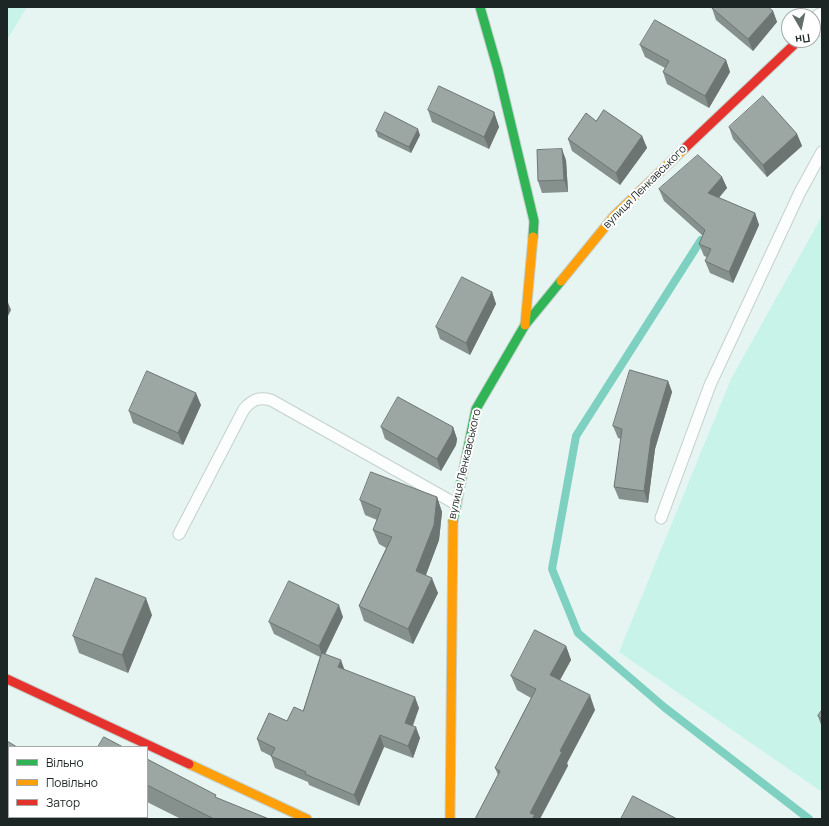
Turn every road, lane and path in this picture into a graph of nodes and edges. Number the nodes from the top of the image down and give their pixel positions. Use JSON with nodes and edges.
{"nodes":[{"id":1,"x":480,"y":7,"type":"edge"},
{"id":2,"x":791,"y":48,"type":"edge"},
{"id":3,"x":822,"y":152,"type":"edge"},
{"id":4,"x":525,"y":325,"type":"junction"},
{"id":5,"x":456,"y":504,"type":"junction"},
{"id":6,"x":661,"y":518,"type":"dead end"},
{"id":7,"x":180,"y":534,"type":"dead end"},
{"id":8,"x":7,"y":679,"type":"edge"},
{"id":9,"x":307,"y":819,"type":"edge"},
{"id":10,"x":450,"y":819,"type":"edge"}],
"edges":[{"from":1,"to":4,"type":"street"},
{"from":2,"to":4,"type":"street","name":"вулиця Ленкавського"},
{"from":3,"to":6,"type":"lane"},
{"from":4,"to":5,"type":"street","name":"вулиця Ленкавського"},
{"from":5,"to":7,"type":"lane"},
{"from":5,"to":10,"type":"street","name":"вулиця Ленкавського"},
{"from":8,"to":9,"type":"street"}]}
